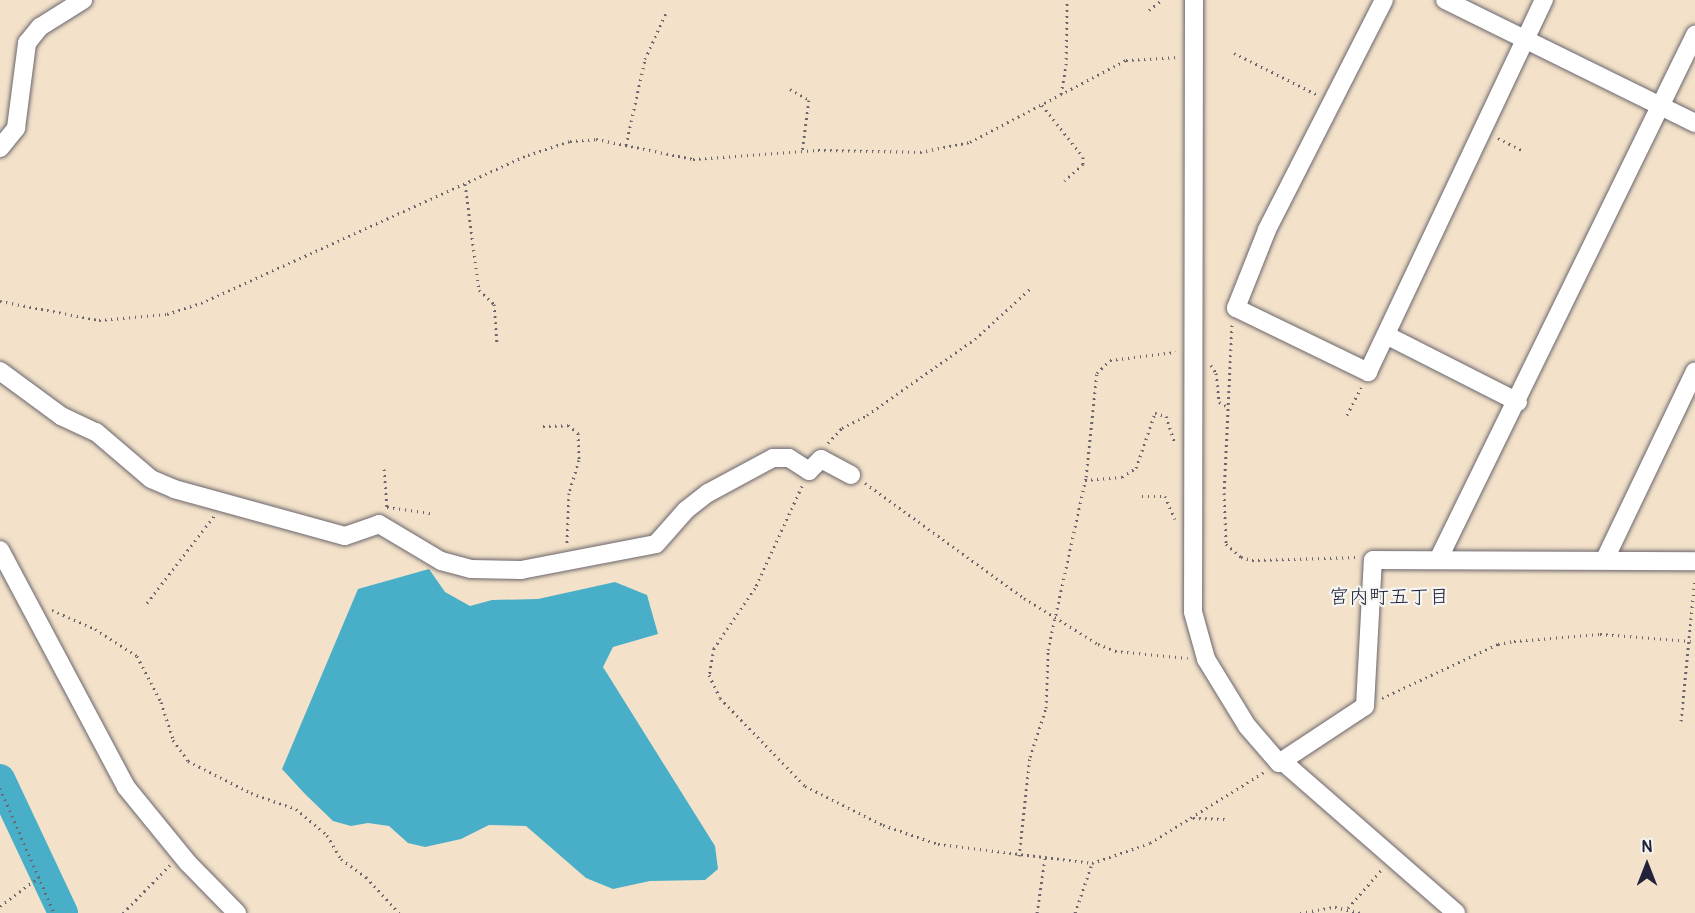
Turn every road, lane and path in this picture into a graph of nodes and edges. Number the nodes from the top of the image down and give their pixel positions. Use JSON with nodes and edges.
{"nodes":[{"id":1,"x":83,"y":0,"type":"edge"},
{"id":2,"x":1067,"y":0,"type":"edge"},
{"id":3,"x":1162,"y":0,"type":"edge"},
{"id":4,"x":1194,"y":0,"type":"edge"},
{"id":5,"x":1384,"y":0,"type":"edge"},
{"id":6,"x":1445,"y":0,"type":"edge"},
{"id":7,"x":1544,"y":0,"type":"edge"},
{"id":8,"x":1149,"y":10,"type":"dead end"},
{"id":9,"x":666,"y":13,"type":"dead end"},
{"id":10,"x":1695,"y":35,"type":"edge"},
{"id":11,"x":1523,"y":41,"type":"junction"},
{"id":12,"x":1234,"y":53,"type":"dead end"},
{"id":13,"x":1194,"y":57,"type":"junction"},
{"id":14,"x":790,"y":89,"type":"dead end"},
{"id":15,"x":1061,"y":94,"type":"junction"},
{"id":16,"x":1334,"y":104,"type":"junction"},
{"id":17,"x":1658,"y":104,"type":"junction"},
{"id":18,"x":1042,"y":105,"type":"junction"},
{"id":19,"x":1695,"y":123,"type":"edge"},
{"id":20,"x":1482,"y":130,"type":"junction"},
{"id":21,"x":626,"y":145,"type":"junction"},
{"id":22,"x":0,"y":148,"type":"edge"},
{"id":23,"x":1523,"y":151,"type":"dead end"},
{"id":24,"x":802,"y":152,"type":"junction"},
{"id":25,"x":1064,"y":181,"type":"dead end"},
{"id":26,"x":465,"y":184,"type":"junction"},
{"id":27,"x":1032,"y":287,"type":"dead end"},
{"id":28,"x":0,"y":302,"type":"edge"},
{"id":29,"x":1236,"y":309,"type":"junction"},
{"id":30,"x":1386,"y":335,"type":"junction"},
{"id":31,"x":497,"y":345,"type":"dead end"},
{"id":32,"x":1193,"y":347,"type":"junction"},
{"id":33,"x":0,"y":370,"type":"edge"},
{"id":34,"x":1695,"y":371,"type":"edge"},
{"id":35,"x":1368,"y":372,"type":"junction"},
{"id":36,"x":1518,"y":402,"type":"junction"},
{"id":37,"x":1228,"y":407,"type":"junction"},
{"id":38,"x":1347,"y":415,"type":"dead end"},
{"id":39,"x":543,"y":426,"type":"dead end"},
{"id":40,"x":1175,"y":444,"type":"dead end"},
{"id":41,"x":815,"y":465,"type":"junction"},
{"id":42,"x":384,"y":469,"type":"dead end"},
{"id":43,"x":851,"y":475,"type":"joint"},
{"id":44,"x":1085,"y":480,"type":"junction"},
{"id":45,"x":1142,"y":496,"type":"dead end"},
{"id":46,"x":222,"y":502,"type":"junction"},
{"id":47,"x":387,"y":507,"type":"junction"},
{"id":48,"x":431,"y":513,"type":"dead end"},
{"id":49,"x":379,"y":524,"type":"junction"},
{"id":50,"x":1176,"y":524,"type":"dead end"},
{"id":51,"x":0,"y":550,"type":"edge"},
{"id":52,"x":1605,"y":559,"type":"junction"},
{"id":53,"x":1373,"y":560,"type":"junction"},
{"id":54,"x":1438,"y":560,"type":"junction"},
{"id":55,"x":1695,"y":561,"type":"edge"},
{"id":56,"x":558,"y":562,"type":"junction"},
{"id":57,"x":1695,"y":573,"type":"edge"},
{"id":58,"x":147,"y":603,"type":"dead end"},
{"id":59,"x":32,"y":610,"type":"junction"},
{"id":60,"x":1055,"y":617,"type":"junction"},
{"id":61,"x":1691,"y":641,"type":"junction"},
{"id":62,"x":1206,"y":659,"type":"junction"},
{"id":63,"x":1365,"y":706,"type":"junction"},
{"id":64,"x":1681,"y":721,"type":"dead end"},
{"id":65,"x":1280,"y":762,"type":"junction"},
{"id":66,"x":0,"y":788,"type":"edge"},
{"id":67,"x":1193,"y":818,"type":"junction"},
{"id":68,"x":1229,"y":819,"type":"dead end"},
{"id":69,"x":181,"y":855,"type":"junction"},
{"id":70,"x":1019,"y":856,"type":"junction"},
{"id":71,"x":1045,"y":859,"type":"junction"},
{"id":72,"x":1396,"y":859,"type":"junction"},
{"id":73,"x":1092,"y":863,"type":"junction"},
{"id":74,"x":39,"y":877,"type":"junction"},
{"id":75,"x":0,"y":906,"type":"edge"},
{"id":76,"x":1348,"y":908,"type":"junction"},
{"id":77,"x":54,"y":913,"type":"edge"},
{"id":78,"x":123,"y":913,"type":"edge"},
{"id":79,"x":237,"y":913,"type":"edge"},
{"id":80,"x":399,"y":913,"type":"edge"},
{"id":81,"x":1037,"y":913,"type":"edge"},
{"id":82,"x":1075,"y":913,"type":"edge"},
{"id":83,"x":1300,"y":913,"type":"edge"},
{"id":84,"x":1361,"y":913,"type":"edge"},
{"id":85,"x":1456,"y":913,"type":"edge"}],
"edges":[{"from":1,"to":22,"type":"street"},
{"from":2,"to":15,"type":"path"},
{"from":3,"to":8,"type":"path"},
{"from":4,"to":13,"type":"street"},
{"from":5,"to":16,"type":"street"},
{"from":6,"to":11,"type":"street"},
{"from":7,"to":11,"type":"street"},
{"from":9,"to":21,"type":"path"},
{"from":10,"to":17,"type":"street"},
{"from":11,"to":17,"type":"street"},
{"from":11,"to":20,"type":"street"},
{"from":12,"to":16,"type":"path"},
{"from":13,"to":15,"type":"path"},
{"from":13,"to":32,"type":"street"},
{"from":14,"to":24,"type":"path"},
{"from":15,"to":18,"type":"path"},
{"from":16,"to":29,"type":"street"},
{"from":17,"to":19,"type":"street"},
{"from":17,"to":36,"type":"street"},
{"from":18,"to":24,"type":"path"},
{"from":18,"to":25,"type":"path"},
{"from":20,"to":23,"type":"path"},
{"from":20,"to":30,"type":"street"},
{"from":21,"to":24,"type":"path"},
{"from":21,"to":26,"type":"path"},
{"from":26,"to":28,"type":"path"},
{"from":26,"to":31,"type":"path"},
{"from":27,"to":41,"type":"path"},
{"from":29,"to":35,"type":"street"},
{"from":29,"to":37,"type":"path"},
{"from":30,"to":35,"type":"street"},
{"from":30,"to":36,"type":"street"},
{"from":32,"to":37,"type":"path"},
{"from":32,"to":44,"type":"path"},
{"from":32,"to":62,"type":"street"},
{"from":33,"to":46,"type":"street"},
{"from":34,"to":52,"type":"street"},
{"from":35,"to":38,"type":"path"},
{"from":36,"to":54,"type":"street"},
{"from":37,"to":53,"type":"path"},
{"from":39,"to":56,"type":"path"},
{"from":40,"to":44,"type":"path"},
{"from":41,"to":43,"type":"street"},
{"from":41,"to":56,"type":"street"},
{"from":41,"to":70,"type":"path"},
{"from":42,"to":47,"type":"path"},
{"from":43,"to":60,"type":"path"},
{"from":44,"to":60,"type":"path"},
{"from":45,"to":50,"type":"path"},
{"from":46,"to":49,"type":"street"},
{"from":46,"to":58,"type":"path"},
{"from":47,"to":48,"type":"path"},
{"from":47,"to":49,"type":"path"},
{"from":49,"to":56,"type":"street"},
{"from":51,"to":59,"type":"street"},
{"from":52,"to":54,"type":"street"},
{"from":52,"to":55,"type":"street"},
{"from":53,"to":54,"type":"street"},
{"from":53,"to":63,"type":"street"},
{"from":57,"to":61,"type":"path"},
{"from":59,"to":69,"type":"street"},
{"from":59,"to":80,"type":"path"},
{"from":60,"to":62,"type":"path"},
{"from":60,"to":70,"type":"path"},
{"from":61,"to":63,"type":"path"},
{"from":61,"to":64,"type":"path"},
{"from":62,"to":65,"type":"street"},
{"from":63,"to":65,"type":"street"},
{"from":65,"to":67,"type":"path"},
{"from":65,"to":72,"type":"street"},
{"from":66,"to":74,"type":"path"},
{"from":67,"to":68,"type":"path"},
{"from":67,"to":73,"type":"path"},
{"from":69,"to":78,"type":"path"},
{"from":69,"to":79,"type":"street"},
{"from":70,"to":71,"type":"path"},
{"from":71,"to":73,"type":"path"},
{"from":71,"to":81,"type":"path"},
{"from":72,"to":76,"type":"path"},
{"from":72,"to":85,"type":"street"},
{"from":73,"to":82,"type":"path"},
{"from":74,"to":75,"type":"path"},
{"from":74,"to":77,"type":"path"},
{"from":76,"to":83,"type":"path"},
{"from":76,"to":84,"type":"path"}]}
